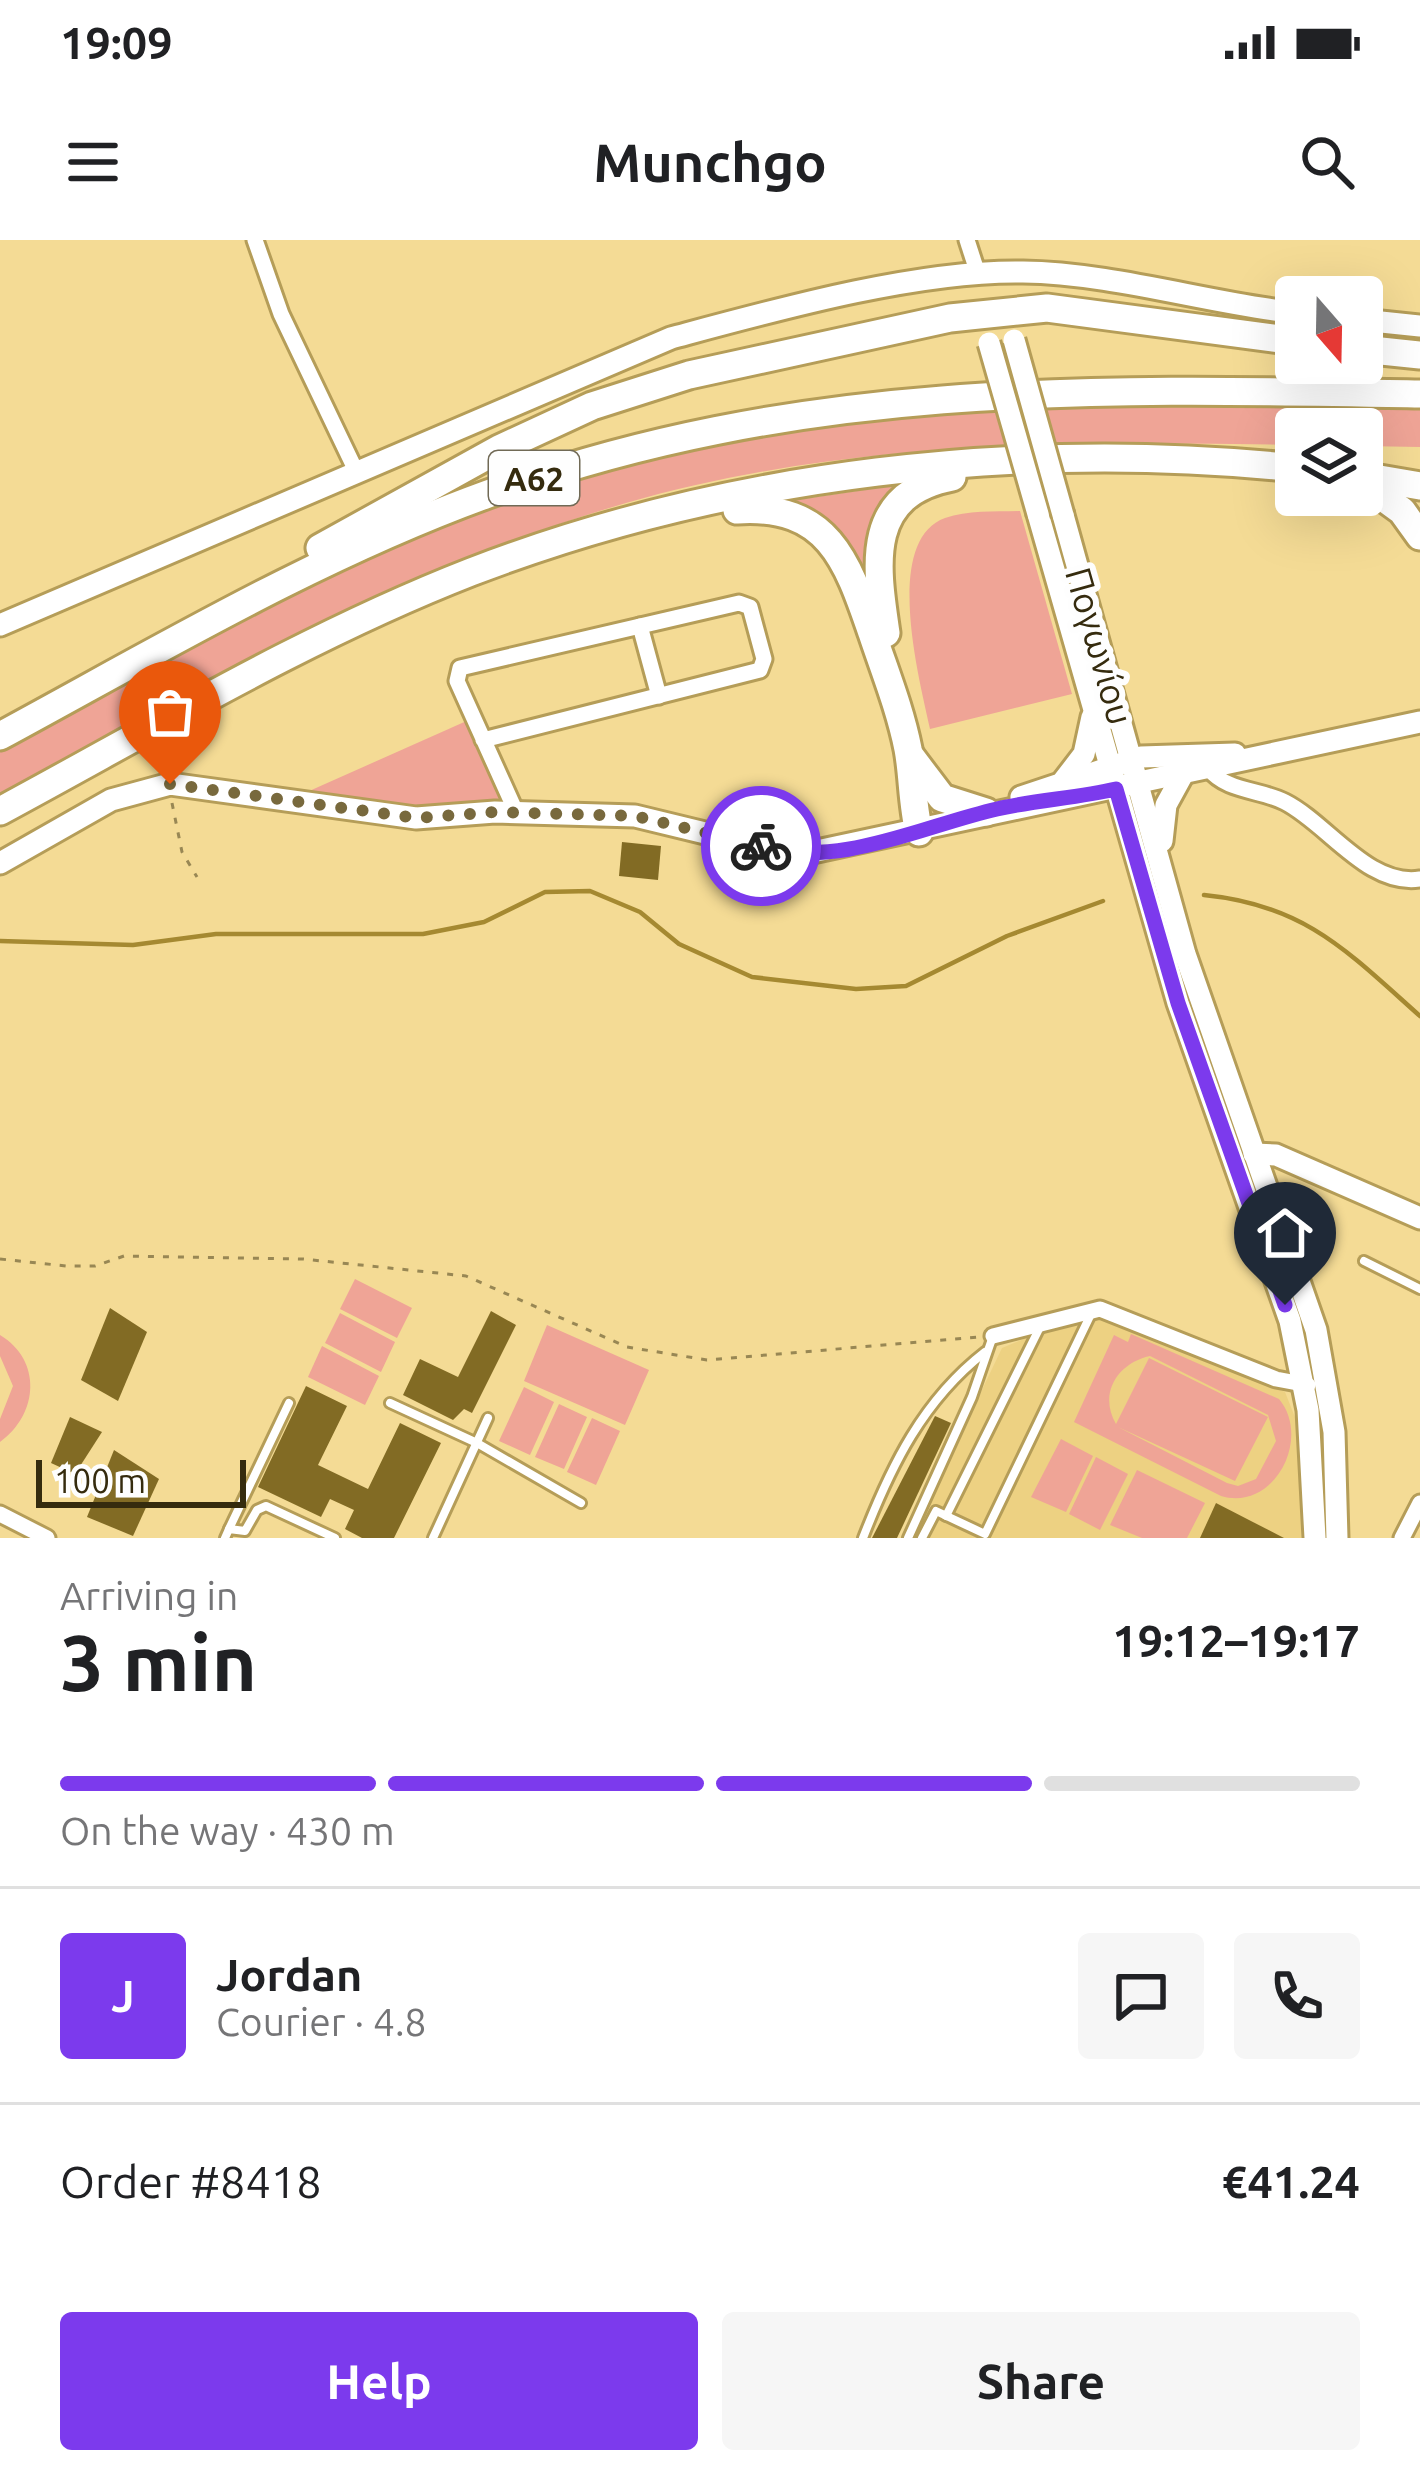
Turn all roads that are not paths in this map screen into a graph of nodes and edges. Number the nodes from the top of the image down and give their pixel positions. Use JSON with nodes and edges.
{"nodes":[{"id":1,"x":255,"y":240,"type":"edge"},
{"id":2,"x":968,"y":240,"type":"edge"},
{"id":3,"x":978,"y":274,"type":"junction"},
{"id":4,"x":993,"y":310,"type":"junction"},
{"id":5,"x":1275,"y":310,"type":"edge"},
{"id":6,"x":1383,"y":322,"type":"edge"},
{"id":7,"x":1420,"y":326,"type":"edge"},
{"id":8,"x":1275,"y":338,"type":"edge"},
{"id":9,"x":1383,"y":352,"type":"edge"},
{"id":10,"x":1420,"y":356,"type":"edge"},
{"id":11,"x":1420,"y":394,"type":"edge"},
{"id":12,"x":1027,"y":462,"type":"junction"},
{"id":13,"x":1275,"y":467,"type":"edge"},
{"id":14,"x":356,"y":471,"type":"junction"},
{"id":15,"x":1383,"y":481,"type":"edge"},
{"id":16,"x":1420,"y":486,"type":"edge"},
{"id":17,"x":1383,"y":496,"type":"edge"},
{"id":18,"x":641,"y":518,"type":"junction"},
{"id":19,"x":1420,"y":536,"type":"edge"},
{"id":20,"x":0,"y":626,"type":"edge"},
{"id":21,"x":640,"y":626,"type":"junction"},
{"id":22,"x":144,"y":658,"type":"junction"},
{"id":23,"x":889,"y":676,"type":"junction"},
{"id":24,"x":659,"y":696,"type":"junction"},
{"id":25,"x":1092,"y":698,"type":"junction"},
{"id":26,"x":1420,"y":722,"type":"edge"},
{"id":27,"x":0,"y":736,"type":"edge"},
{"id":28,"x":483,"y":740,"type":"junction"},
{"id":29,"x":1271,"y":756,"type":"junction"},
{"id":30,"x":1121,"y":762,"type":"junction"},
{"id":31,"x":915,"y":764,"type":"junction"},
{"id":32,"x":1209,"y":769,"type":"junction"},
{"id":33,"x":1183,"y":774,"type":"junction"},
{"id":34,"x":1064,"y":780,"type":"junction"},
{"id":35,"x":1139,"y":784,"type":"junction"},
{"id":36,"x":1116,"y":789,"type":"junction"},
{"id":37,"x":993,"y":810,"type":"junction"},
{"id":38,"x":0,"y":811,"type":"edge"},
{"id":39,"x":517,"y":814,"type":"junction"},
{"id":40,"x":926,"y":830,"type":"junction"},
{"id":41,"x":0,"y":863,"type":"edge"},
{"id":42,"x":1164,"y":878,"type":"junction"},
{"id":43,"x":1420,"y":879,"type":"edge"},
{"id":44,"x":1254,"y":1154,"type":"junction"},
{"id":45,"x":1420,"y":1218,"type":"edge"},
{"id":46,"x":1364,"y":1261,"type":"dead end"},
{"id":47,"x":1420,"y":1289,"type":"edge"},
{"id":48,"x":1093,"y":1309,"type":"junction"},
{"id":49,"x":1042,"y":1322,"type":"junction"},
{"id":50,"x":989,"y":1344,"type":"junction"},
{"id":51,"x":1316,"y":1384,"type":"junction"},
{"id":52,"x":289,"y":1403,"type":"dead end"},
{"id":53,"x":390,"y":1403,"type":"dead end"},
{"id":54,"x":488,"y":1418,"type":"dead end"},
{"id":55,"x":477,"y":1443,"type":"junction"},
{"id":56,"x":580,"y":1503,"type":"dead end"},
{"id":57,"x":1420,"y":1503,"type":"edge"},
{"id":58,"x":0,"y":1514,"type":"edge"},
{"id":59,"x":946,"y":1516,"type":"junction"},
{"id":60,"x":227,"y":1534,"type":"edge"},
{"id":61,"x":47,"y":1538,"type":"edge"},
{"id":62,"x":335,"y":1538,"type":"edge"},
{"id":63,"x":433,"y":1538,"type":"edge"},
{"id":64,"x":862,"y":1538,"type":"edge"},
{"id":65,"x":908,"y":1538,"type":"edge"},
{"id":66,"x":922,"y":1538,"type":"edge"},
{"id":67,"x":1315,"y":1538,"type":"edge"},
{"id":68,"x":1336,"y":1538,"type":"edge"},
{"id":69,"x":1402,"y":1538,"type":"edge"}],
"edges":[{"from":1,"to":14,"type":"street"},
{"from":2,"to":3,"type":"street"},
{"from":3,"to":5,"type":"street"},
{"from":3,"to":14,"type":"street"},
{"from":4,"to":8,"type":"highway"},
{"from":4,"to":22,"type":"highway"},
{"from":4,"to":25,"type":"street","name":"Πογωνίου","bridge":true},
{"from":4,"to":30,"type":"street","name":"Πογωνίου","bridge":true},
{"from":6,"to":7,"type":"street"},
{"from":9,"to":10,"type":"highway"},
{"from":11,"to":22,"type":"highway","number":"Α62"},
{"from":12,"to":13,"type":"highway","number":"Α62"},
{"from":12,"to":18,"type":"highway","number":"Α62"},
{"from":12,"to":23,"type":"highway"},
{"from":14,"to":20,"type":"street"},
{"from":15,"to":16,"type":"highway"},
{"from":17,"to":19,"type":"highway"},
{"from":18,"to":23,"type":"highway"},
{"from":18,"to":38,"type":"highway","number":"Α62"},
{"from":21,"to":24,"type":"street"},
{"from":21,"to":24,"type":"street"},
{"from":21,"to":28,"type":"street"},
{"from":22,"to":27,"type":"highway","number":"Α62"},
{"from":23,"to":31,"type":"highway"},
{"from":24,"to":28,"type":"street"},
{"from":25,"to":30,"type":"street","name":"Πογωνίου"},
{"from":25,"to":34,"type":"street"},
{"from":26,"to":29,"type":"street"},
{"from":28,"to":39,"type":"street"},
{"from":29,"to":30,"type":"street"},
{"from":29,"to":32,"type":"street"},
{"from":30,"to":34,"type":"street"},
{"from":30,"to":35,"type":"street","name":"Πογωνίου"},
{"from":30,"to":36,"type":"street","name":"Πογωνίου"},
{"from":31,"to":37,"type":"highway"},
{"from":31,"to":40,"type":"highway"},
{"from":32,"to":33,"type":"street"},
{"from":32,"to":43,"type":"street"},
{"from":33,"to":35,"type":"street"},
{"from":33,"to":42,"type":"street"},
{"from":34,"to":37,"type":"street"},
{"from":35,"to":36,"type":"street"},
{"from":35,"to":42,"type":"street","name":"Πογωνίου"},
{"from":36,"to":37,"type":"street"},
{"from":36,"to":51,"type":"street","name":"Πογωνίου"},
{"from":37,"to":40,"type":"street"},
{"from":39,"to":40,"type":"street"},
{"from":39,"to":41,"type":"street"},
{"from":42,"to":44,"type":"street","name":"Πογωνίου"},
{"from":44,"to":45,"type":"street"},
{"from":44,"to":51,"type":"street","name":"Πογωνίου"},
{"from":46,"to":47,"type":"lane"},
{"from":48,"to":49,"type":"street"},
{"from":48,"to":51,"type":"street"},
{"from":48,"to":59,"type":"lane"},
{"from":49,"to":50,"type":"street"},
{"from":49,"to":59,"type":"lane"},
{"from":50,"to":64,"type":"lane"},
{"from":50,"to":65,"type":"lane"},
{"from":51,"to":67,"type":"street","name":"Πογωνίου"},
{"from":51,"to":68,"type":"street","name":"Πογωνίου"},
{"from":52,"to":60,"type":"lane"},
{"from":53,"to":55,"type":"lane"},
{"from":54,"to":55,"type":"lane"},
{"from":55,"to":56,"type":"lane"},
{"from":55,"to":63,"type":"lane"},
{"from":57,"to":69,"type":"street"},
{"from":58,"to":61,"type":"street"},
{"from":59,"to":66,"type":"lane"},
{"from":60,"to":62,"type":"lane"}]}
